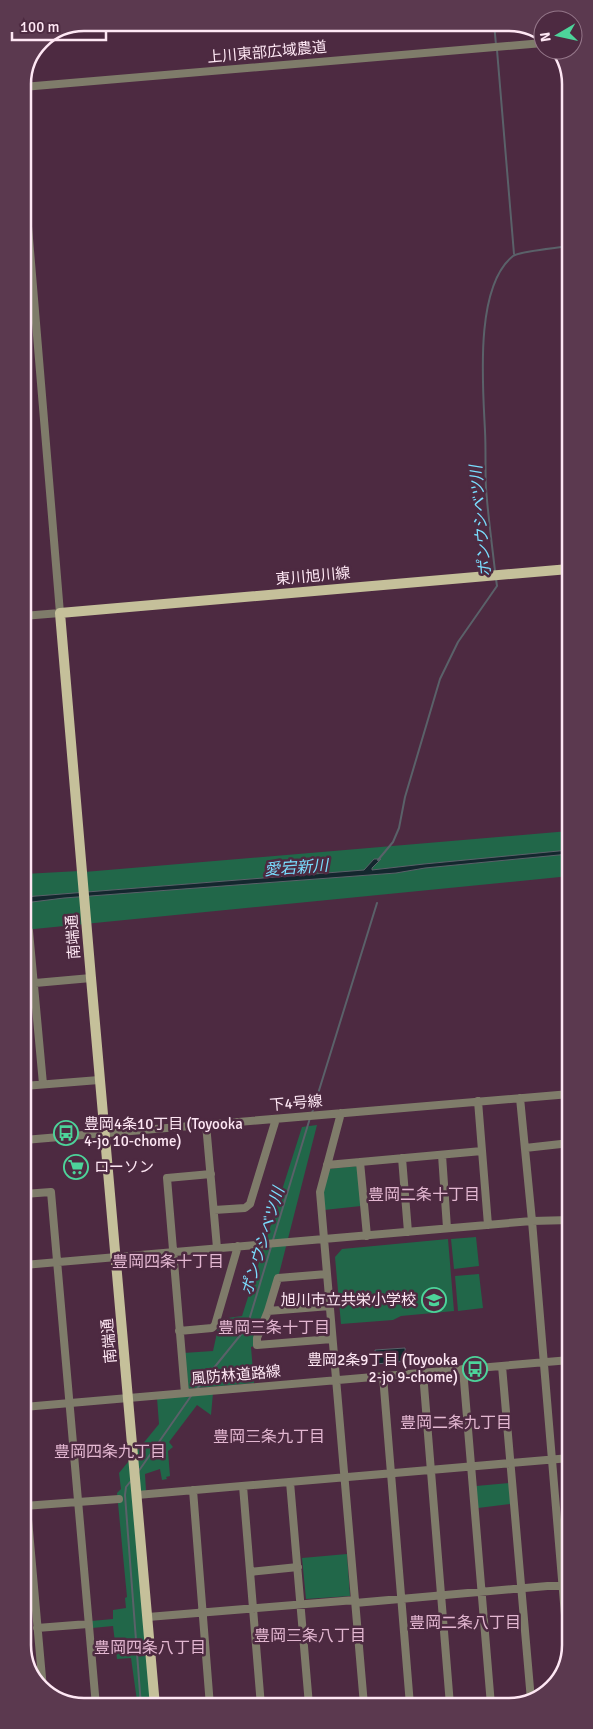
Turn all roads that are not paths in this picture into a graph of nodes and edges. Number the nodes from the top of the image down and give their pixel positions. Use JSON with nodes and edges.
{"nodes":[{"id":1,"x":533,"y":44,"type":"edge"},
{"id":2,"x":31,"y":86,"type":"edge"},
{"id":3,"x":31,"y":263,"type":"edge"},
{"id":4,"x":562,"y":570,"type":"edge"},
{"id":5,"x":60,"y":613,"type":"junction"},
{"id":6,"x":31,"y":615,"type":"edge"},
{"id":7,"x":31,"y":952,"type":"edge"},
{"id":8,"x":91,"y":978,"type":"junction"},
{"id":9,"x":31,"y":983,"type":"edge"},
{"id":10,"x":34,"y":983,"type":"junction"},
{"id":11,"x":100,"y":1080,"type":"junction"},
{"id":12,"x":43,"y":1084,"type":"junction"},
{"id":13,"x":31,"y":1085,"type":"edge"},
{"id":14,"x":562,"y":1095,"type":"edge"},
{"id":15,"x":520,"y":1098,"type":"junction"},
{"id":16,"x":478,"y":1101,"type":"junction"},
{"id":17,"x":342,"y":1113,"type":"junction"},
{"id":18,"x":276,"y":1119,"type":"junction"},
{"id":19,"x":206,"y":1124,"type":"junction"},
{"id":20,"x":105,"y":1134,"type":"junction"},
{"id":21,"x":31,"y":1139,"type":"edge"},
{"id":22,"x":562,"y":1144,"type":"edge"},
{"id":23,"x":525,"y":1148,"type":"junction"},
{"id":24,"x":482,"y":1151,"type":"junction"},
{"id":25,"x":442,"y":1155,"type":"junction"},
{"id":26,"x":402,"y":1158,"type":"junction"},
{"id":27,"x":360,"y":1162,"type":"junction"},
{"id":28,"x":328,"y":1165,"type":"junction"},
{"id":29,"x":211,"y":1174,"type":"junction"},
{"id":30,"x":31,"y":1194,"type":"edge"},
{"id":31,"x":214,"y":1210,"type":"junction"},
{"id":32,"x":562,"y":1220,"type":"edge"},
{"id":33,"x":532,"y":1221,"type":"junction"},
{"id":34,"x":488,"y":1225,"type":"junction"},
{"id":35,"x":447,"y":1228,"type":"junction"},
{"id":36,"x":408,"y":1232,"type":"junction"},
{"id":37,"x":367,"y":1236,"type":"junction"},
{"id":38,"x":324,"y":1239,"type":"junction"},
{"id":39,"x":238,"y":1246,"type":"junction"},
{"id":40,"x":217,"y":1248,"type":"junction"},
{"id":41,"x":173,"y":1252,"type":"junction"},
{"id":42,"x":116,"y":1256,"type":"junction"},
{"id":43,"x":57,"y":1262,"type":"junction"},
{"id":44,"x":31,"y":1264,"type":"edge"},
{"id":45,"x":327,"y":1274,"type":"junction"},
{"id":46,"x":330,"y":1306,"type":"junction"},
{"id":47,"x":268,"y":1312,"type":"junction"},
{"id":48,"x":179,"y":1331,"type":"junction"},
{"id":49,"x":332,"y":1339,"type":"junction"},
{"id":50,"x":562,"y":1361,"type":"edge"},
{"id":51,"x":544,"y":1362,"type":"junction"},
{"id":52,"x":502,"y":1366,"type":"junction"},
{"id":53,"x":463,"y":1369,"type":"junction"},
{"id":54,"x":423,"y":1372,"type":"junction"},
{"id":55,"x":383,"y":1376,"type":"junction"},
{"id":56,"x":336,"y":1380,"type":"junction"},
{"id":57,"x":186,"y":1393,"type":"junction"},
{"id":58,"x":129,"y":1398,"type":"junction"},
{"id":59,"x":69,"y":1403,"type":"junction"},
{"id":60,"x":31,"y":1406,"type":"edge"},
{"id":61,"x":562,"y":1459,"type":"edge"},
{"id":62,"x":553,"y":1460,"type":"junction"},
{"id":63,"x":511,"y":1463,"type":"junction"},
{"id":64,"x":471,"y":1466,"type":"junction"},
{"id":65,"x":431,"y":1470,"type":"junction"},
{"id":66,"x":391,"y":1473,"type":"junction"},
{"id":67,"x":344,"y":1477,"type":"junction"},
{"id":68,"x":290,"y":1482,"type":"junction"},
{"id":69,"x":243,"y":1486,"type":"junction"},
{"id":70,"x":137,"y":1490,"type":"junction"},
{"id":71,"x":193,"y":1490,"type":"junction"},
{"id":72,"x":119,"y":1498,"type":"dead end"},
{"id":73,"x":78,"y":1501,"type":"junction"},
{"id":74,"x":31,"y":1505,"type":"edge"},
{"id":75,"x":562,"y":1540,"type":"edge"},
{"id":76,"x":31,"y":1561,"type":"edge"},
{"id":77,"x":298,"y":1567,"type":"junction"},
{"id":78,"x":250,"y":1572,"type":"junction"},
{"id":79,"x":562,"y":1585,"type":"edge"},
{"id":80,"x":522,"y":1588,"type":"junction"},
{"id":81,"x":481,"y":1592,"type":"junction"},
{"id":82,"x":442,"y":1595,"type":"junction"},
{"id":83,"x":401,"y":1599,"type":"junction"},
{"id":84,"x":355,"y":1601,"type":"junction"},
{"id":85,"x":300,"y":1604,"type":"junction"},
{"id":86,"x":253,"y":1608,"type":"junction"},
{"id":87,"x":203,"y":1612,"type":"junction"},
{"id":88,"x":148,"y":1617,"type":"junction"},
{"id":89,"x":88,"y":1624,"type":"junction"},
{"id":90,"x":37,"y":1628,"type":"junction"},
{"id":91,"x":42,"y":1677,"type":"edge"},
{"id":92,"x":530,"y":1693,"type":"edge"},
{"id":93,"x":95,"y":1698,"type":"edge"},
{"id":94,"x":154,"y":1698,"type":"edge"},
{"id":95,"x":209,"y":1698,"type":"edge"},
{"id":96,"x":260,"y":1698,"type":"edge"},
{"id":97,"x":308,"y":1698,"type":"edge"},
{"id":98,"x":363,"y":1698,"type":"edge"},
{"id":99,"x":409,"y":1698,"type":"edge"},
{"id":100,"x":449,"y":1698,"type":"edge"},
{"id":101,"x":490,"y":1698,"type":"edge"}],
"edges":[{"from":1,"to":2,"type":"street","name":"上川東部広域農道"},
{"from":3,"to":5,"type":"street","name":"南端通"},
{"from":4,"to":5,"type":"main road","name":"東川旭川線"},
{"from":5,"to":6,"type":"street"},
{"from":5,"to":8,"type":"main road","name":"南端通"},
{"from":7,"to":10,"type":"street"},
{"from":8,"to":10,"type":"street"},
{"from":8,"to":11,"type":"main road","name":"南端通"},
{"from":9,"to":10,"type":"street"},
{"from":10,"to":12,"type":"street"},
{"from":11,"to":12,"type":"street"},
{"from":11,"to":20,"type":"main road","name":"南端通"},
{"from":12,"to":13,"type":"street"},
{"from":14,"to":15,"type":"street","name":"下4号線"},
{"from":15,"to":16,"type":"street","name":"下4号線"},
{"from":15,"to":23,"type":"street"},
{"from":16,"to":17,"type":"street","name":"下4号線"},
{"from":16,"to":24,"type":"street"},
{"from":17,"to":18,"type":"street","name":"下4号線"},
{"from":17,"to":28,"type":"street"},
{"from":18,"to":19,"type":"street","name":"下4号線"},
{"from":18,"to":31,"type":"street"},
{"from":19,"to":20,"type":"street","name":"下4号線"},
{"from":19,"to":29,"type":"street"},
{"from":20,"to":21,"type":"street","name":"下4号線"},
{"from":20,"to":42,"type":"main road","name":"南端通"},
{"from":22,"to":23,"type":"street"},
{"from":23,"to":33,"type":"street"},
{"from":24,"to":25,"type":"street"},
{"from":24,"to":34,"type":"street"},
{"from":25,"to":26,"type":"street"},
{"from":25,"to":35,"type":"street"},
{"from":26,"to":27,"type":"street"},
{"from":26,"to":36,"type":"street"},
{"from":27,"to":28,"type":"street"},
{"from":27,"to":37,"type":"street"},
{"from":28,"to":38,"type":"street"},
{"from":29,"to":31,"type":"street"},
{"from":29,"to":41,"type":"street"},
{"from":30,"to":43,"type":"street"},
{"from":31,"to":40,"type":"street"},
{"from":32,"to":33,"type":"street"},
{"from":33,"to":34,"type":"street"},
{"from":33,"to":51,"type":"street"},
{"from":34,"to":35,"type":"street"},
{"from":35,"to":36,"type":"street"},
{"from":36,"to":37,"type":"street"},
{"from":37,"to":38,"type":"street"},
{"from":38,"to":39,"type":"street"},
{"from":38,"to":45,"type":"street"},
{"from":39,"to":40,"type":"street"},
{"from":39,"to":48,"type":"street"},
{"from":40,"to":41,"type":"street"},
{"from":41,"to":42,"type":"street"},
{"from":41,"to":48,"type":"street"},
{"from":42,"to":43,"type":"street"},
{"from":42,"to":58,"type":"main road","name":"南端通"},
{"from":43,"to":44,"type":"street"},
{"from":43,"to":59,"type":"street"},
{"from":45,"to":46,"type":"street"},
{"from":45,"to":47,"type":"street"},
{"from":46,"to":47,"type":"street"},
{"from":46,"to":49,"type":"street"},
{"from":47,"to":49,"type":"street"},
{"from":48,"to":57,"type":"street"},
{"from":49,"to":56,"type":"street"},
{"from":50,"to":51,"type":"street","name":"風防林道路線"},
{"from":51,"to":52,"type":"street","name":"風防林道路線"},
{"from":51,"to":62,"type":"street"},
{"from":52,"to":53,"type":"street","name":"風防林道路線"},
{"from":52,"to":63,"type":"street"},
{"from":53,"to":54,"type":"street","name":"風防林道路線"},
{"from":53,"to":64,"type":"street"},
{"from":54,"to":55,"type":"street","name":"風防林道路線"},
{"from":54,"to":65,"type":"street"},
{"from":55,"to":56,"type":"street","name":"風防林道路線"},
{"from":55,"to":66,"type":"street"},
{"from":56,"to":57,"type":"street","name":"風防林道路線"},
{"from":56,"to":67,"type":"street"},
{"from":57,"to":58,"type":"street","name":"風防林道路線"},
{"from":58,"to":59,"type":"street","name":"風防林道路線"},
{"from":58,"to":70,"type":"main road","name":"南端通"},
{"from":59,"to":60,"type":"street","name":"風防林道路線"},
{"from":59,"to":73,"type":"street"},
{"from":61,"to":62,"type":"street"},
{"from":62,"to":63,"type":"street"},
{"from":62,"to":75,"type":"street"},
{"from":63,"to":64,"type":"street"},
{"from":63,"to":80,"type":"street"},
{"from":64,"to":65,"type":"street"},
{"from":64,"to":81,"type":"street"},
{"from":65,"to":66,"type":"street"},
{"from":65,"to":82,"type":"street"},
{"from":66,"to":67,"type":"street"},
{"from":66,"to":83,"type":"street"},
{"from":67,"to":68,"type":"street"},
{"from":67,"to":84,"type":"street"},
{"from":68,"to":69,"type":"street"},
{"from":68,"to":77,"type":"street"},
{"from":69,"to":71,"type":"street"},
{"from":69,"to":78,"type":"street"},
{"from":70,"to":71,"type":"street"},
{"from":70,"to":88,"type":"main road","name":"南端通"},
{"from":71,"to":87,"type":"street"},
{"from":72,"to":73,"type":"street"},
{"from":73,"to":74,"type":"street"},
{"from":73,"to":89,"type":"street"},
{"from":76,"to":90,"type":"street"},
{"from":77,"to":78,"type":"street"},
{"from":77,"to":85,"type":"street"},
{"from":78,"to":86,"type":"street"},
{"from":79,"to":80,"type":"street"},
{"from":80,"to":81,"type":"street"},
{"from":80,"to":92,"type":"street"},
{"from":81,"to":82,"type":"street"},
{"from":81,"to":101,"type":"street"},
{"from":82,"to":83,"type":"street"},
{"from":82,"to":100,"type":"street"},
{"from":83,"to":84,"type":"street"},
{"from":83,"to":99,"type":"street"},
{"from":84,"to":85,"type":"street"},
{"from":84,"to":98,"type":"street"},
{"from":85,"to":86,"type":"street"},
{"from":85,"to":97,"type":"street"},
{"from":86,"to":87,"type":"street"},
{"from":86,"to":96,"type":"street"},
{"from":87,"to":88,"type":"street"},
{"from":87,"to":95,"type":"street"},
{"from":88,"to":94,"type":"main road","name":"南端通"},
{"from":89,"to":90,"type":"street"},
{"from":89,"to":93,"type":"street"},
{"from":90,"to":91,"type":"street"}]}
